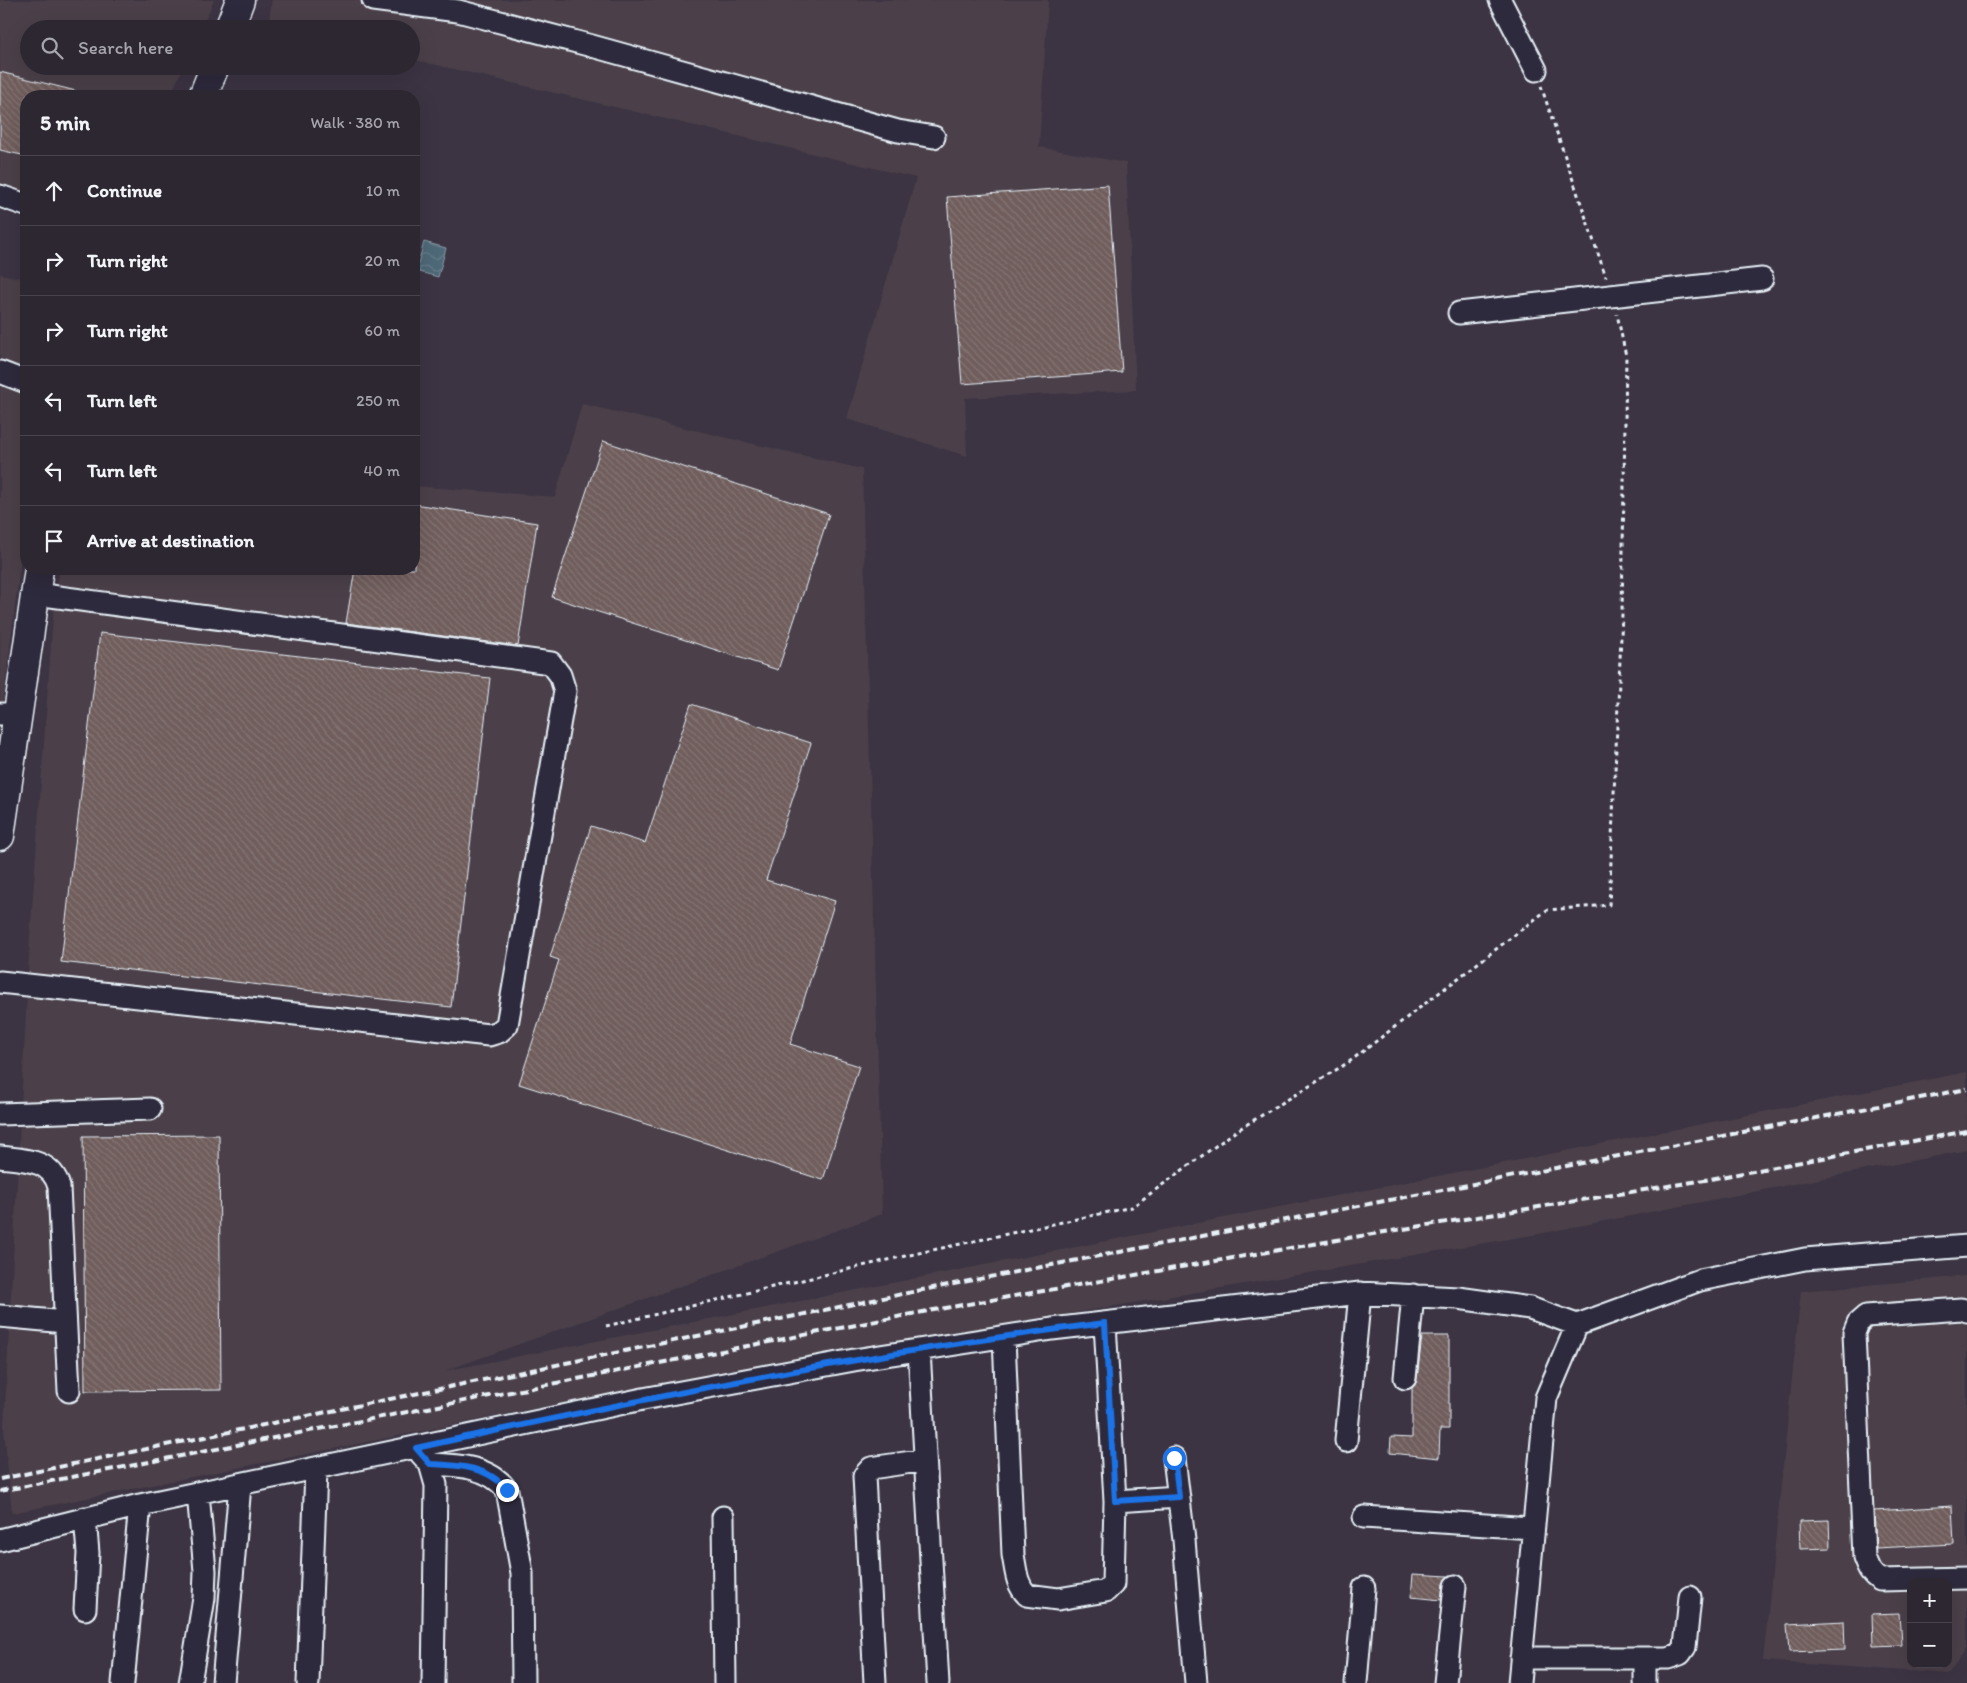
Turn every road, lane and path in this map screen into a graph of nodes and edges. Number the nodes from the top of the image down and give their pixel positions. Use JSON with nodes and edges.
{"nodes":[{"id":1,"x":240,"y":0,"type":"edge"},
{"id":2,"x":373,"y":0,"type":"edge"},
{"id":3,"x":1500,"y":0,"type":"edge"},
{"id":4,"x":232,"y":20,"type":"edge"},
{"id":5,"x":1536,"y":70,"type":"joint"},
{"id":6,"x":211,"y":75,"type":"edge"},
{"id":7,"x":205,"y":90,"type":"edge"},
{"id":8,"x":934,"y":138,"type":"dead end"},
{"id":9,"x":0,"y":196,"type":"edge"},
{"id":10,"x":20,"y":203,"type":"edge"},
{"id":11,"x":1762,"y":279,"type":"dead end"},
{"id":12,"x":1613,"y":297,"type":"junction"},
{"id":13,"x":1459,"y":313,"type":"dead end"},
{"id":14,"x":0,"y":372,"type":"edge"},
{"id":15,"x":20,"y":380,"type":"edge"},
{"id":16,"x":37,"y":582,"type":"edge"},
{"id":17,"x":8,"y":714,"type":"edge"},
{"id":18,"x":0,"y":831,"type":"edge"},
{"id":19,"x":0,"y":836,"type":"edge"},
{"id":20,"x":0,"y":982,"type":"edge"},
{"id":21,"x":150,"y":1109,"type":"dead end"},
{"id":22,"x":0,"y":1114,"type":"edge"},
{"id":23,"x":0,"y":1157,"type":"edge"},
{"id":24,"x":1967,"y":1246,"type":"edge"},
{"id":25,"x":1360,"y":1293,"type":"junction"},
{"id":26,"x":1413,"y":1295,"type":"junction"},
{"id":27,"x":1967,"y":1311,"type":"edge"},
{"id":28,"x":0,"y":1316,"type":"edge"},
{"id":29,"x":65,"y":1322,"type":"junction"},
{"id":30,"x":1105,"y":1323,"type":"junction"},
{"id":31,"x":1577,"y":1325,"type":"junction"},
{"id":32,"x":606,"y":1326,"type":"dead end"},
{"id":33,"x":1004,"y":1337,"type":"junction"},
{"id":34,"x":919,"y":1350,"type":"junction"},
{"id":35,"x":1405,"y":1378,"type":"dead end"},
{"id":36,"x":69,"y":1391,"type":"dead end"},
{"id":37,"x":1346,"y":1441,"type":"dead end"},
{"id":38,"x":423,"y":1456,"type":"junction"},
{"id":39,"x":1174,"y":1458,"type":"dead end"},
{"id":40,"x":925,"y":1460,"type":"junction"},
{"id":41,"x":316,"y":1470,"type":"junction"},
{"id":42,"x":240,"y":1485,"type":"junction"},
{"id":43,"x":198,"y":1493,"type":"junction"},
{"id":44,"x":1179,"y":1497,"type":"junction"},
{"id":45,"x":1115,"y":1501,"type":"junction"},
{"id":46,"x":140,"y":1505,"type":"junction"},
{"id":47,"x":723,"y":1517,"type":"dead end"},
{"id":48,"x":1364,"y":1517,"type":"dead end"},
{"id":49,"x":85,"y":1518,"type":"junction"},
{"id":50,"x":1533,"y":1528,"type":"junction"},
{"id":51,"x":0,"y":1540,"type":"edge"},
{"id":52,"x":1967,"y":1578,"type":"edge"},
{"id":53,"x":1455,"y":1586,"type":"dead end"},
{"id":54,"x":1364,"y":1588,"type":"dead end"},
{"id":55,"x":1690,"y":1597,"type":"dead end"},
{"id":56,"x":85,"y":1609,"type":"dead end"},
{"id":57,"x":1521,"y":1658,"type":"junction"},
{"id":58,"x":1645,"y":1658,"type":"junction"},
{"id":59,"x":123,"y":1683,"type":"edge"},
{"id":60,"x":190,"y":1683,"type":"edge"},
{"id":61,"x":223,"y":1683,"type":"edge"},
{"id":62,"x":308,"y":1683,"type":"edge"},
{"id":63,"x":433,"y":1683,"type":"edge"},
{"id":64,"x":524,"y":1683,"type":"edge"},
{"id":65,"x":725,"y":1683,"type":"edge"},
{"id":66,"x":875,"y":1683,"type":"edge"},
{"id":67,"x":938,"y":1683,"type":"edge"},
{"id":68,"x":1196,"y":1683,"type":"edge"},
{"id":69,"x":1356,"y":1683,"type":"edge"},
{"id":70,"x":1445,"y":1683,"type":"edge"},
{"id":71,"x":1519,"y":1683,"type":"edge"},
{"id":72,"x":1645,"y":1683,"type":"edge"}],
"edges":[{"from":1,"to":4,"type":"highway"},
{"from":2,"to":8,"type":"street"},
{"from":3,"to":5,"type":"street"},
{"from":5,"to":12,"type":"path"},
{"from":6,"to":7,"type":"highway"},
{"from":9,"to":10,"type":"street"},
{"from":11,"to":12,"type":"street"},
{"from":12,"to":13,"type":"street"},
{"from":12,"to":32,"type":"path"},
{"from":14,"to":15,"type":"street"},
{"from":16,"to":17,"type":"highway"},
{"from":16,"to":20,"type":"street"},
{"from":17,"to":18,"type":"highway"},
{"from":18,"to":19,"type":"highway"},
{"from":21,"to":22,"type":"street"},
{"from":23,"to":29,"type":"street"},
{"from":24,"to":31,"type":"street"},
{"from":25,"to":26,"type":"street"},
{"from":25,"to":30,"type":"street"},
{"from":25,"to":37,"type":"street"},
{"from":26,"to":31,"type":"street"},
{"from":26,"to":35,"type":"street"},
{"from":27,"to":52,"type":"street"},
{"from":28,"to":29,"type":"street"},
{"from":29,"to":36,"type":"street"},
{"from":30,"to":33,"type":"street"},
{"from":30,"to":45,"type":"street"},
{"from":31,"to":50,"type":"street"},
{"from":33,"to":34,"type":"street"},
{"from":33,"to":45,"type":"street"},
{"from":34,"to":38,"type":"street"},
{"from":34,"to":40,"type":"street"},
{"from":38,"to":41,"type":"street"},
{"from":38,"to":63,"type":"street"},
{"from":38,"to":64,"type":"street"},
{"from":39,"to":44,"type":"street"},
{"from":40,"to":66,"type":"street"},
{"from":40,"to":67,"type":"street"},
{"from":41,"to":42,"type":"street"},
{"from":41,"to":62,"type":"street"},
{"from":42,"to":43,"type":"street"},
{"from":42,"to":61,"type":"street"},
{"from":43,"to":46,"type":"street"},
{"from":43,"to":60,"type":"street"},
{"from":44,"to":45,"type":"street"},
{"from":44,"to":68,"type":"street"},
{"from":46,"to":49,"type":"street"},
{"from":46,"to":59,"type":"street"},
{"from":47,"to":65,"type":"street"},
{"from":48,"to":50,"type":"street"},
{"from":49,"to":51,"type":"street"},
{"from":49,"to":56,"type":"street"},
{"from":50,"to":57,"type":"street"},
{"from":53,"to":70,"type":"street"},
{"from":54,"to":69,"type":"street"},
{"from":55,"to":58,"type":"street"},
{"from":57,"to":58,"type":"street"},
{"from":57,"to":71,"type":"street"},
{"from":58,"to":72,"type":"street"}]}
